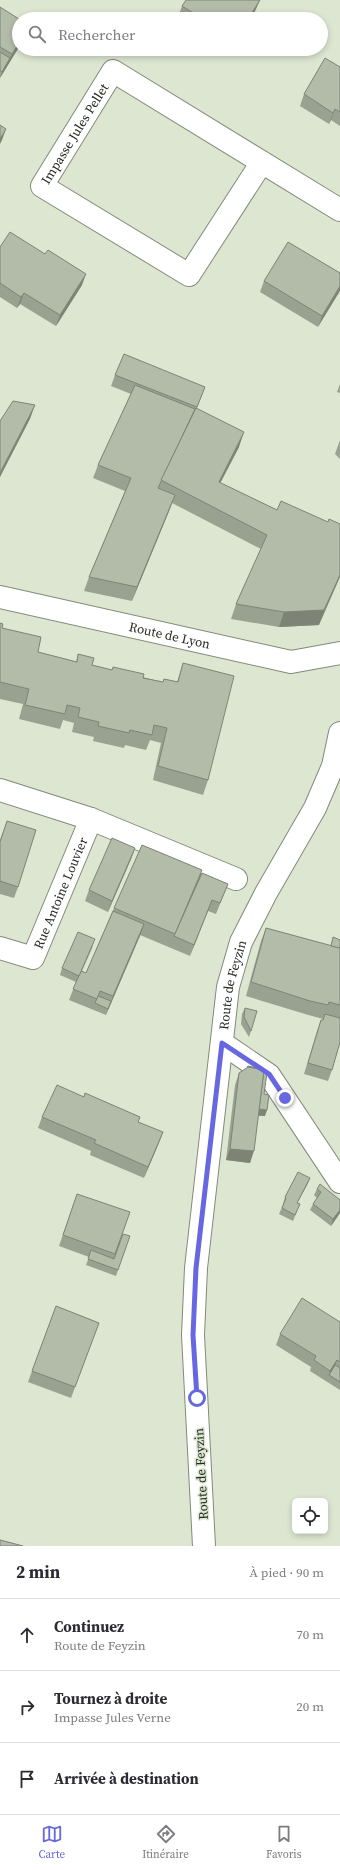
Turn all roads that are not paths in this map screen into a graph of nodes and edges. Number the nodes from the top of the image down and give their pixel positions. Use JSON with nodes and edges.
{"nodes":[{"id":1,"x":262,"y":162,"type":"junction"},
{"id":2,"x":340,"y":210,"type":"edge"},
{"id":3,"x":0,"y":596,"type":"edge"},
{"id":4,"x":340,"y":653,"type":"edge"},
{"id":5,"x":340,"y":734,"type":"edge"},
{"id":6,"x":0,"y":790,"type":"edge"},
{"id":7,"x":91,"y":819,"type":"junction"},
{"id":8,"x":236,"y":879,"type":"dead end"},
{"id":9,"x":0,"y":948,"type":"edge"},
{"id":10,"x":222,"y":1043,"type":"junction"},
{"id":11,"x":340,"y":1182,"type":"edge"},
{"id":12,"x":204,"y":1546,"type":"edge"}],
"edges":[{"from":1,"to":1,"type":"street","name":"Impasse Jules Pellet"},
{"from":1,"to":2,"type":"street","name":"Impasse Jules Pellet"},
{"from":3,"to":4,"type":"street","name":"Route de Lyon"},
{"from":5,"to":10,"type":"street","name":"Route de Feyzin"},
{"from":6,"to":7,"type":"street"},
{"from":7,"to":8,"type":"street"},
{"from":7,"to":9,"type":"street","name":"Rue Antoine Louvier"},
{"from":10,"to":11,"type":"street"},
{"from":10,"to":12,"type":"street","name":"Route de Feyzin"}]}
